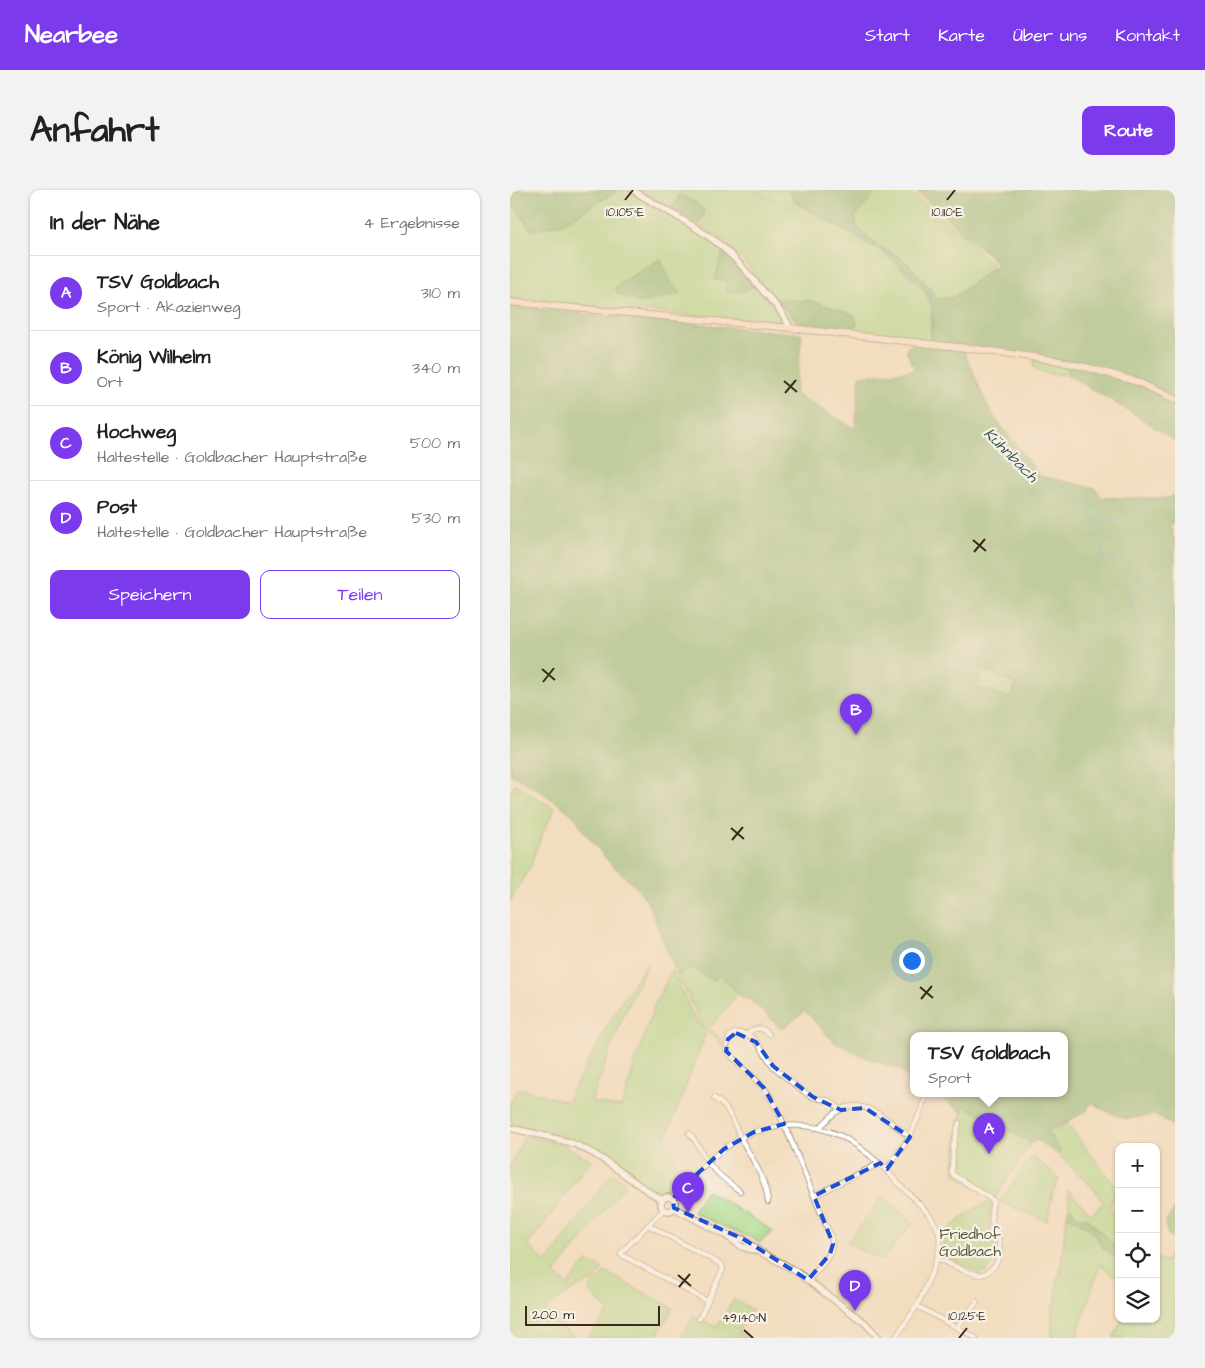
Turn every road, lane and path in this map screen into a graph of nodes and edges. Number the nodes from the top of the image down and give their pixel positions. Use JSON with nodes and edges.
{"nodes":[{"id":1,"x":633,"y":190,"type":"edge"},
{"id":2,"x":510,"y":302,"type":"edge"},
{"id":3,"x":790,"y":328,"type":"junction"},
{"id":4,"x":1175,"y":399,"type":"edge"},
{"id":5,"x":769,"y":1034,"type":"dead end"},
{"id":6,"x":748,"y":1035,"type":"junction"},
{"id":7,"x":925,"y":1097,"type":"dead end"},
{"id":8,"x":714,"y":1098,"type":"dead end"},
{"id":9,"x":841,"y":1110,"type":"junction"},
{"id":10,"x":959,"y":1123,"type":"dead end"},
{"id":11,"x":785,"y":1126,"type":"junction"},
{"id":12,"x":820,"y":1127,"type":"junction"},
{"id":13,"x":510,"y":1128,"type":"edge"},
{"id":14,"x":689,"y":1133,"type":"dead end"},
{"id":15,"x":741,"y":1137,"type":"junction"},
{"id":16,"x":910,"y":1137,"type":"junction"},
{"id":17,"x":708,"y":1163,"type":"junction"},
{"id":18,"x":880,"y":1163,"type":"junction"},
{"id":19,"x":887,"y":1169,"type":"junction"},
{"id":20,"x":740,"y":1191,"type":"dead end"},
{"id":21,"x":814,"y":1196,"type":"junction"},
{"id":22,"x":673,"y":1199,"type":"junction"},
{"id":23,"x":662,"y":1200,"type":"junction"},
{"id":24,"x":768,"y":1202,"type":"dead end"},
{"id":25,"x":674,"y":1208,"type":"junction"},
{"id":26,"x":663,"y":1210,"type":"junction"},
{"id":27,"x":648,"y":1226,"type":"junction"},
{"id":28,"x":937,"y":1258,"type":"junction"},
{"id":29,"x":808,"y":1280,"type":"junction"},
{"id":30,"x":707,"y":1301,"type":"junction"},
{"id":31,"x":977,"y":1302,"type":"dead end"},
{"id":32,"x":917,"y":1306,"type":"junction"},
{"id":33,"x":699,"y":1319,"type":"dead end"},
{"id":34,"x":957,"y":1327,"type":"junction"},
{"id":35,"x":880,"y":1338,"type":"edge"},
{"id":36,"x":895,"y":1338,"type":"edge"},
{"id":37,"x":976,"y":1338,"type":"edge"}],
"edges":[{"from":1,"to":3,"type":"street"},
{"from":2,"to":3,"type":"main road"},
{"from":3,"to":4,"type":"main road"},
{"from":5,"to":6,"type":"street"},
{"from":6,"to":9,"type":"street"},
{"from":6,"to":11,"type":"street"},
{"from":7,"to":16,"type":"street"},
{"from":8,"to":15,"type":"street"},
{"from":9,"to":12,"type":"street"},
{"from":9,"to":16,"type":"street"},
{"from":10,"to":28,"type":"street"},
{"from":11,"to":12,"type":"street"},
{"from":11,"to":15,"type":"street"},
{"from":11,"to":21,"type":"street"},
{"from":12,"to":18,"type":"street"},
{"from":13,"to":23,"type":"street"},
{"from":14,"to":17,"type":"street"},
{"from":15,"to":17,"type":"street"},
{"from":15,"to":24,"type":"street"},
{"from":16,"to":19,"type":"street"},
{"from":17,"to":20,"type":"street"},
{"from":17,"to":22,"type":"street"},
{"from":18,"to":19,"type":"street"},
{"from":18,"to":21,"type":"street"},
{"from":19,"to":28,"type":"street"},
{"from":21,"to":29,"type":"street"},
{"from":22,"to":23,"type":"street"},
{"from":22,"to":25,"type":"street"},
{"from":23,"to":26,"type":"street"},
{"from":25,"to":26,"type":"street"},
{"from":25,"to":29,"type":"street"},
{"from":26,"to":27,"type":"street"},
{"from":27,"to":30,"type":"street"},
{"from":27,"to":30,"type":"street"},
{"from":28,"to":32,"type":"street"},
{"from":29,"to":35,"type":"street"},
{"from":30,"to":33,"type":"street"},
{"from":31,"to":34,"type":"street"},
{"from":32,"to":34,"type":"street"},
{"from":32,"to":36,"type":"street"},
{"from":34,"to":37,"type":"street"}]}
